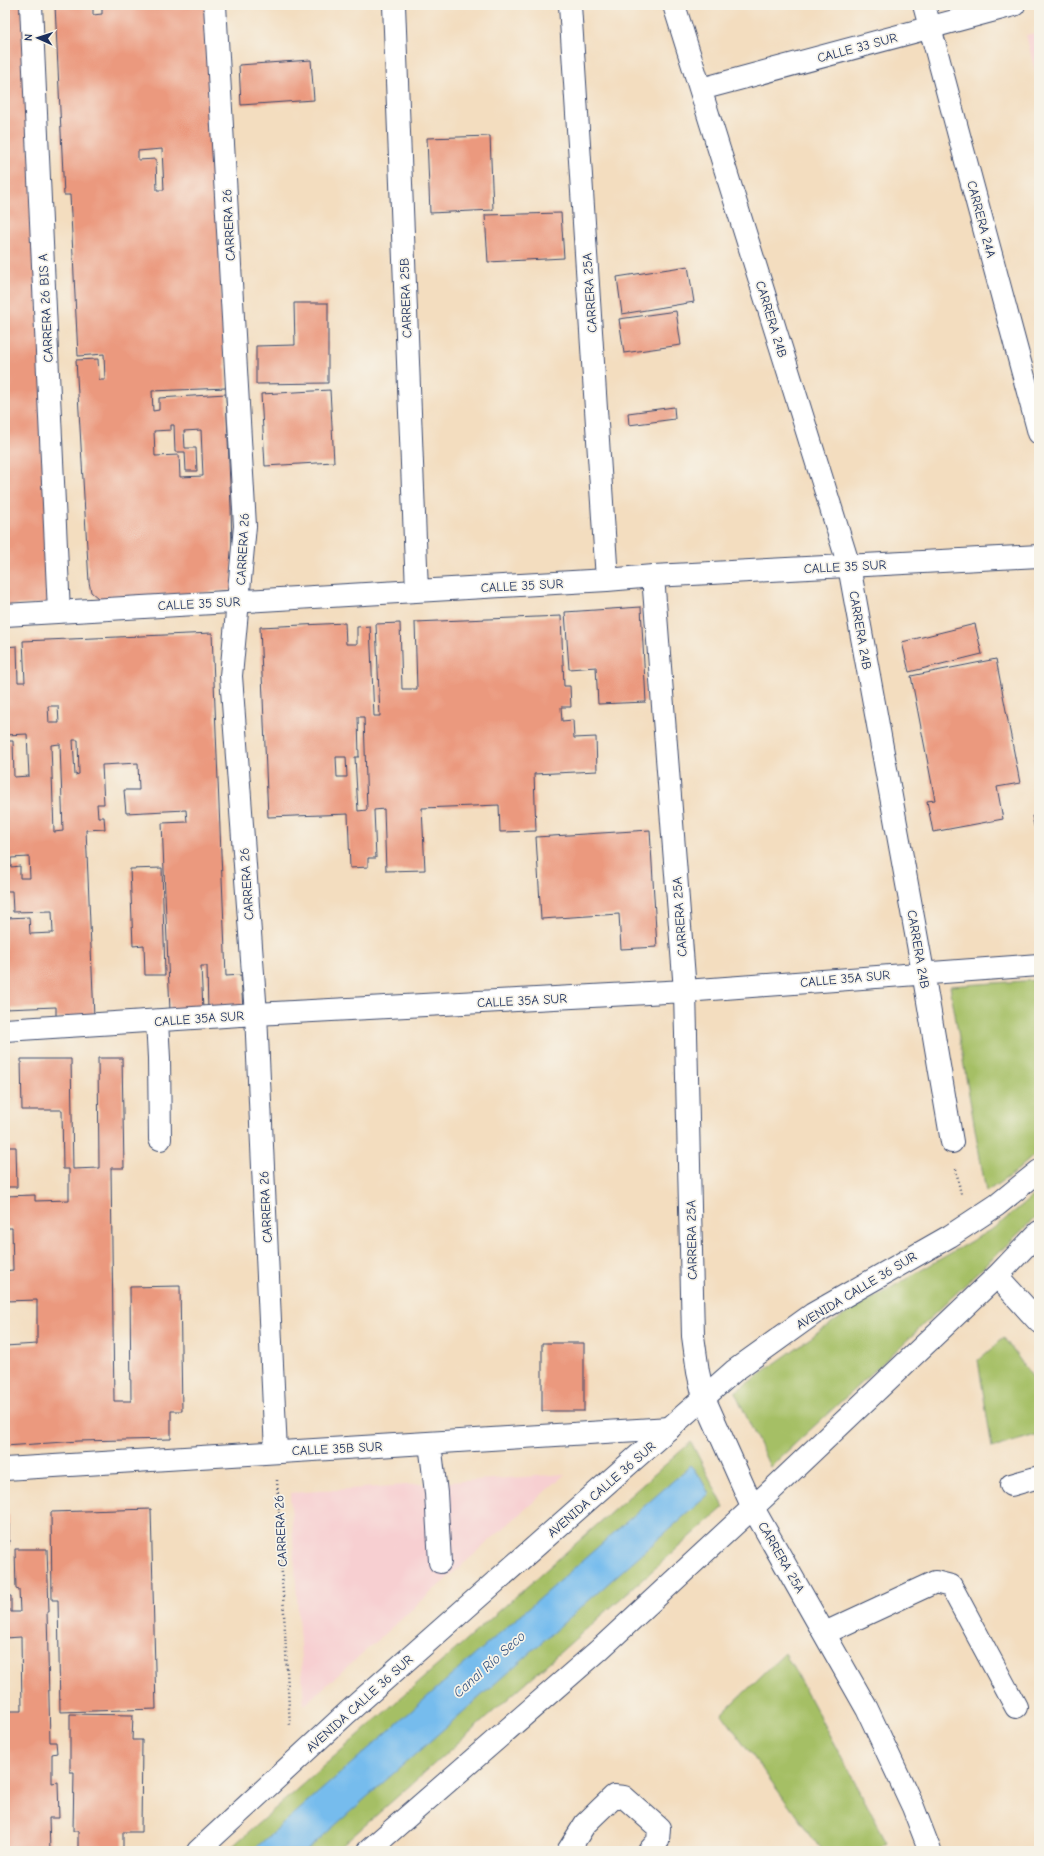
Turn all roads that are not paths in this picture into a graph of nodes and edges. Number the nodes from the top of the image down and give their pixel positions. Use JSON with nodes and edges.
{"nodes":[{"id":1,"x":31,"y":5,"type":"edge"},
{"id":2,"x":215,"y":5,"type":"edge"},
{"id":3,"x":394,"y":5,"type":"edge"},
{"id":4,"x":570,"y":5,"type":"edge"},
{"id":5,"x":674,"y":5,"type":"edge"},
{"id":6,"x":924,"y":5,"type":"edge"},
{"id":7,"x":1014,"y":5,"type":"edge"},
{"id":8,"x":930,"y":27,"type":"junction"},
{"id":9,"x":701,"y":89,"type":"junction"},
{"id":10,"x":1039,"y":433,"type":"edge"},
{"id":11,"x":1039,"y":556,"type":"edge"},
{"id":12,"x":849,"y":566,"type":"junction"},
{"id":13,"x":653,"y":576,"type":"junction"},
{"id":14,"x":607,"y":580,"type":"junction"},
{"id":15,"x":417,"y":591,"type":"junction"},
{"id":16,"x":239,"y":601,"type":"junction"},
{"id":17,"x":59,"y":612,"type":"junction"},
{"id":18,"x":5,"y":614,"type":"edge"},
{"id":19,"x":1039,"y":964,"type":"edge"},
{"id":20,"x":923,"y":972,"type":"junction"},
{"id":21,"x":685,"y":991,"type":"junction"},
{"id":22,"x":256,"y":1014,"type":"junction"},
{"id":23,"x":157,"y":1021,"type":"junction"},
{"id":24,"x":5,"y":1030,"type":"edge"},
{"id":25,"x":160,"y":1140,"type":"dead end"},
{"id":26,"x":952,"y":1142,"type":"road end"},
{"id":27,"x":1039,"y":1171,"type":"edge"},
{"id":28,"x":1039,"y":1232,"type":"edge"},
{"id":29,"x":997,"y":1276,"type":"junction"},
{"id":30,"x":1039,"y":1322,"type":"edge"},
{"id":31,"x":704,"y":1398,"type":"junction"},
{"id":32,"x":670,"y":1428,"type":"junction"},
{"id":33,"x":430,"y":1443,"type":"junction"},
{"id":34,"x":276,"y":1452,"type":"junction"},
{"id":35,"x":5,"y":1469,"type":"edge"},
{"id":36,"x":1039,"y":1477,"type":"edge"},
{"id":37,"x":1011,"y":1485,"type":"dead end"},
{"id":38,"x":753,"y":1508,"type":"junction"},
{"id":39,"x":440,"y":1562,"type":"dead end"},
{"id":40,"x":825,"y":1633,"type":"junction"},
{"id":41,"x":1016,"y":1707,"type":"dead end"},
{"id":42,"x":198,"y":1851,"type":"edge"},
{"id":43,"x":368,"y":1851,"type":"edge"},
{"id":44,"x":568,"y":1851,"type":"edge"},
{"id":45,"x":649,"y":1851,"type":"edge"},
{"id":46,"x":930,"y":1851,"type":"edge"}],
"edges":[{"from":1,"to":17,"type":"street","name":"CARRERA 26 BIS A"},
{"from":2,"to":16,"type":"street","name":"CARRERA 26"},
{"from":3,"to":15,"type":"street","name":"CARRERA 25B"},
{"from":4,"to":14,"type":"street","name":"CARRERA 25A"},
{"from":5,"to":9,"type":"street","name":"CARRERA 24B"},
{"from":6,"to":8,"type":"street","name":"CARRERA 24A"},
{"from":7,"to":8,"type":"street","name":"CALLE 33 SUR"},
{"from":8,"to":9,"type":"street","name":"CALLE 33 SUR"},
{"from":8,"to":10,"type":"street","name":"CARRERA 24A"},
{"from":9,"to":12,"type":"street","name":"CARRERA 24B"},
{"from":11,"to":12,"type":"street","name":"CALLE 35 SUR"},
{"from":12,"to":13,"type":"street","name":"CALLE 35 SUR"},
{"from":12,"to":20,"type":"street","name":"CARRERA 24B"},
{"from":13,"to":14,"type":"street","name":"CALLE 35 SUR"},
{"from":13,"to":21,"type":"street","name":"CARRERA 25A"},
{"from":14,"to":15,"type":"street","name":"CALLE 35 SUR"},
{"from":15,"to":16,"type":"street","name":"CALLE 35 SUR"},
{"from":16,"to":17,"type":"street","name":"CALLE 35 SUR"},
{"from":16,"to":22,"type":"street","name":"CARRERA 26"},
{"from":17,"to":18,"type":"street","name":"CALLE 35 SUR"},
{"from":19,"to":20,"type":"street","name":"CALLE 35A SUR"},
{"from":20,"to":21,"type":"street","name":"CALLE 35A SUR"},
{"from":20,"to":26,"type":"street","name":"CARRERA 24B"},
{"from":21,"to":22,"type":"street","name":"CALLE 35A SUR"},
{"from":21,"to":31,"type":"street","name":"CARRERA 25A"},
{"from":22,"to":23,"type":"street","name":"CALLE 35A SUR"},
{"from":22,"to":34,"type":"street","name":"CARRERA 26"},
{"from":23,"to":24,"type":"street","name":"CALLE 35A SUR"},
{"from":23,"to":25,"type":"street"},
{"from":27,"to":31,"type":"street","name":"AVENIDA CALLE 36 SUR"},
{"from":28,"to":29,"type":"street"},
{"from":29,"to":30,"type":"street"},
{"from":29,"to":38,"type":"street"},
{"from":31,"to":32,"type":"street","name":"AVENIDA CALLE 36 SUR"},
{"from":31,"to":38,"type":"street","name":"CARRERA 25A"},
{"from":32,"to":33,"type":"street","name":"CALLE 35B SUR"},
{"from":32,"to":42,"type":"street","name":"AVENIDA CALLE 36 SUR"},
{"from":33,"to":34,"type":"street","name":"CALLE 35B SUR"},
{"from":33,"to":39,"type":"street"},
{"from":34,"to":35,"type":"street","name":"CALLE 35B SUR"},
{"from":36,"to":37,"type":"street"},
{"from":38,"to":40,"type":"street","name":"CARRERA 25A"},
{"from":38,"to":43,"type":"street"},
{"from":40,"to":41,"type":"street"},
{"from":40,"to":46,"type":"street","name":"CARRERA 25A"},
{"from":44,"to":45,"type":"street"}]}
